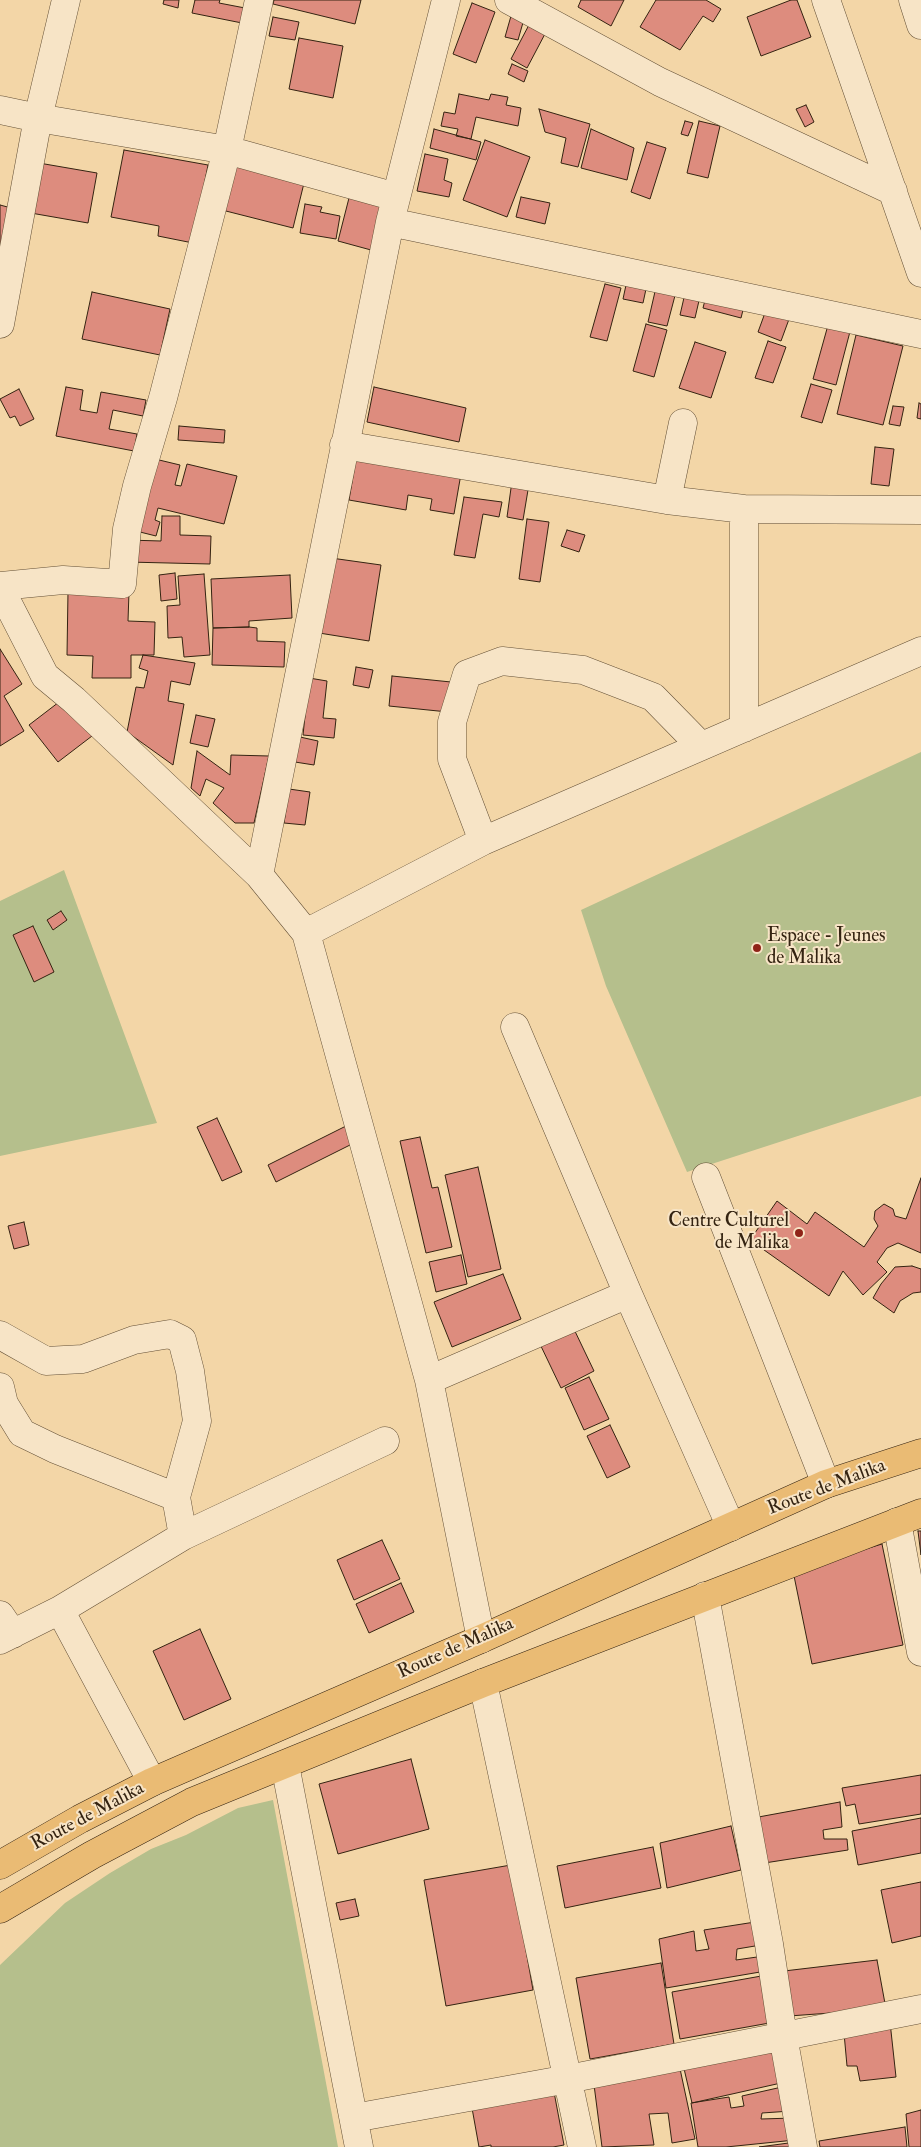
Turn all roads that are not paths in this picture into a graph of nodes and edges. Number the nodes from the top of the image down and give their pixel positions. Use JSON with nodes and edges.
{"nodes":[{"id":1,"x":66,"y":0,"type":"edge"},
{"id":2,"x":259,"y":0,"type":"edge"},
{"id":3,"x":446,"y":0,"type":"edge"},
{"id":4,"x":509,"y":0,"type":"edge"},
{"id":5,"x":826,"y":0,"type":"edge"},
{"id":6,"x":913,"y":0,"type":"edge"},
{"id":7,"x":921,"y":25,"type":"edge"},
{"id":8,"x":0,"y":110,"type":"edge"},
{"id":9,"x":38,"y":118,"type":"junction"},
{"id":10,"x":227,"y":150,"type":"junction"},
{"id":11,"x":893,"y":191,"type":"junction"},
{"id":12,"x":393,"y":210,"type":"junction"},
{"id":13,"x":921,"y":273,"type":"edge"},
{"id":14,"x":0,"y":324,"type":"edge"},
{"id":15,"x":921,"y":334,"type":"edge"},
{"id":16,"x":683,"y":423,"type":"dead end"},
{"id":17,"x":344,"y":445,"type":"junction"},
{"id":18,"x":667,"y":500,"type":"junction"},
{"id":19,"x":744,"y":509,"type":"junction"},
{"id":20,"x":921,"y":510,"type":"edge"},
{"id":21,"x":0,"y":587,"type":"edge"},
{"id":22,"x":921,"y":651,"type":"edge"},
{"id":23,"x":744,"y":728,"type":"junction"},
{"id":24,"x":701,"y":746,"type":"junction"},
{"id":25,"x":483,"y":841,"type":"junction"},
{"id":26,"x":260,"y":875,"type":"junction"},
{"id":27,"x":306,"y":934,"type":"junction"},
{"id":28,"x":515,"y":1027,"type":"dead end"},
{"id":29,"x":706,"y":1177,"type":"dead end"},
{"id":30,"x":628,"y":1294,"type":"junction"},
{"id":31,"x":3,"y":1345,"type":"edge"},
{"id":32,"x":429,"y":1380,"type":"junction"},
{"id":33,"x":0,"y":1387,"type":"edge"},
{"id":34,"x":385,"y":1442,"type":"dead end"},
{"id":35,"x":921,"y":1453,"type":"edge"},
{"id":36,"x":826,"y":1484,"type":"junction"},
{"id":37,"x":176,"y":1497,"type":"junction"},
{"id":38,"x":909,"y":1518,"type":"edge"},
{"id":39,"x":730,"y":1527,"type":"junction"},
{"id":40,"x":183,"y":1536,"type":"junction"},
{"id":41,"x":704,"y":1596,"type":"junction"},
{"id":42,"x":60,"y":1610,"type":"junction"},
{"id":43,"x":4,"y":1630,"type":"edge"},
{"id":44,"x":480,"y":1639,"type":"junction"},
{"id":45,"x":921,"y":1652,"type":"edge"},
{"id":46,"x":483,"y":1683,"type":"junction"},
{"id":47,"x":285,"y":1765,"type":"junction"},
{"id":48,"x":152,"y":1782,"type":"junction"},
{"id":49,"x":0,"y":1865,"type":"edge"},
{"id":50,"x":0,"y":1908,"type":"edge"},
{"id":51,"x":921,"y":2009,"type":"edge"},
{"id":52,"x":783,"y":2036,"type":"junction"},
{"id":53,"x":568,"y":2079,"type":"junction"},
{"id":54,"x":354,"y":2118,"type":"junction"},
{"id":55,"x":359,"y":2147,"type":"edge"},
{"id":56,"x":582,"y":2147,"type":"edge"},
{"id":57,"x":804,"y":2147,"type":"edge"}],
"edges":[{"from":1,"to":9,"type":"street"},
{"from":2,"to":10,"type":"street"},
{"from":3,"to":12,"type":"street"},
{"from":4,"to":11,"type":"street"},
{"from":5,"to":11,"type":"street"},
{"from":6,"to":7,"type":"street"},
{"from":8,"to":9,"type":"street"},
{"from":9,"to":10,"type":"street"},
{"from":9,"to":14,"type":"street"},
{"from":10,"to":12,"type":"street"},
{"from":10,"to":21,"type":"street"},
{"from":11,"to":13,"type":"street"},
{"from":12,"to":15,"type":"street"},
{"from":12,"to":17,"type":"street"},
{"from":16,"to":18,"type":"street"},
{"from":17,"to":18,"type":"street"},
{"from":17,"to":26,"type":"street"},
{"from":18,"to":19,"type":"street"},
{"from":19,"to":20,"type":"street"},
{"from":19,"to":23,"type":"street"},
{"from":21,"to":26,"type":"street"},
{"from":22,"to":23,"type":"street"},
{"from":23,"to":24,"type":"street"},
{"from":24,"to":25,"type":"street"},
{"from":24,"to":25,"type":"street"},
{"from":25,"to":27,"type":"street"},
{"from":26,"to":27,"type":"street"},
{"from":27,"to":32,"type":"street"},
{"from":28,"to":30,"type":"street"},
{"from":29,"to":36,"type":"street"},
{"from":30,"to":32,"type":"street"},
{"from":30,"to":39,"type":"street"},
{"from":31,"to":37,"type":"street"},
{"from":32,"to":44,"type":"street"},
{"from":33,"to":37,"type":"street"},
{"from":34,"to":40,"type":"street"},
{"from":35,"to":36,"type":"main road","name":"Route de Malika"},
{"from":36,"to":39,"type":"main road","name":"Route de Malika"},
{"from":37,"to":40,"type":"street"},
{"from":38,"to":41,"type":"main road","name":"Route de Malika"},
{"from":38,"to":45,"type":"street"},
{"from":39,"to":44,"type":"main road","name":"Route de Malika"},
{"from":40,"to":42,"type":"street"},
{"from":41,"to":46,"type":"main road","name":"Route de Malika"},
{"from":41,"to":52,"type":"street"},
{"from":42,"to":43,"type":"street"},
{"from":42,"to":48,"type":"street"},
{"from":44,"to":48,"type":"main road","name":"Route de Malika"},
{"from":46,"to":47,"type":"main road","name":"Route de Malika"},
{"from":46,"to":53,"type":"street"},
{"from":47,"to":50,"type":"main road","name":"Route de Malika"},
{"from":47,"to":54,"type":"street"},
{"from":48,"to":49,"type":"main road","name":"Route de Malika"},
{"from":51,"to":52,"type":"street"},
{"from":52,"to":53,"type":"street"},
{"from":52,"to":57,"type":"street"},
{"from":53,"to":54,"type":"street"},
{"from":53,"to":56,"type":"street"},
{"from":54,"to":55,"type":"street"}]}
